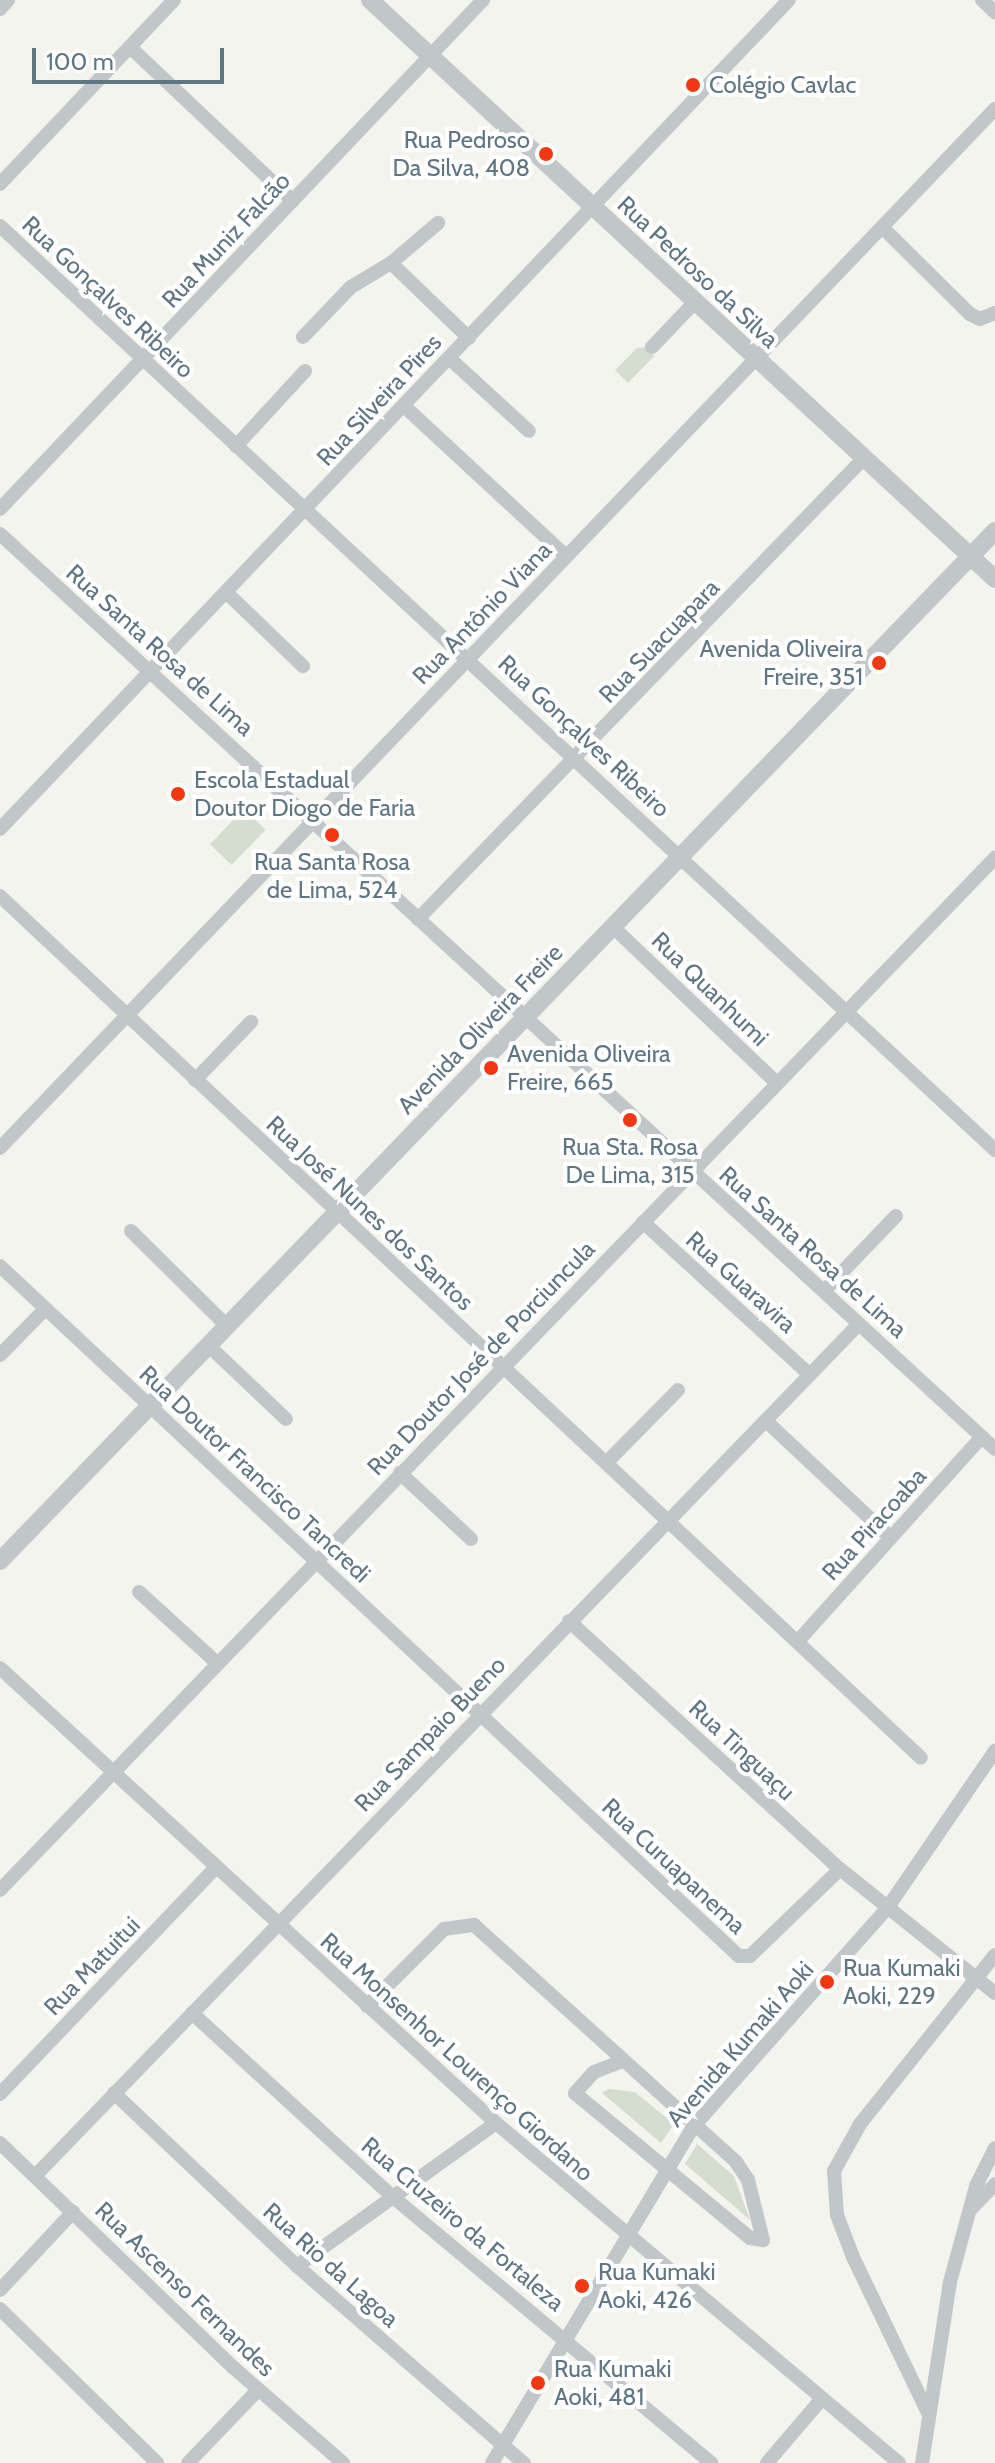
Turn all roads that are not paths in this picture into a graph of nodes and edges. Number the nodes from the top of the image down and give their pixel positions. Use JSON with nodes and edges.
{"nodes":[{"id":1,"x":8,"y":0,"type":"edge"},
{"id":2,"x":174,"y":0,"type":"edge"},
{"id":3,"x":370,"y":0,"type":"edge"},
{"id":4,"x":483,"y":0,"type":"edge"},
{"id":5,"x":789,"y":0,"type":"edge"},
{"id":6,"x":982,"y":0,"type":"edge"},
{"id":7,"x":0,"y":9,"type":"edge"},
{"id":8,"x":995,"y":12,"type":"edge"},
{"id":9,"x":130,"y":47,"type":"junction"},
{"id":10,"x":430,"y":56,"type":"junction"},
{"id":11,"x":995,"y":109,"type":"edge"},
{"id":12,"x":0,"y":184,"type":"edge"},
{"id":13,"x":293,"y":201,"type":"junction"},
{"id":14,"x":594,"y":209,"type":"junction"},
{"id":15,"x":438,"y":223,"type":"dead end"},
{"id":16,"x":0,"y":226,"type":"edge"},
{"id":17,"x":882,"y":227,"type":"junction"},
{"id":18,"x":391,"y":263,"type":"junction"},
{"id":19,"x":695,"y":302,"type":"junction"},
{"id":20,"x":995,"y":313,"type":"edge"},
{"id":21,"x":303,"y":337,"type":"dead end"},
{"id":22,"x":469,"y":338,"type":"junction"},
{"id":23,"x":652,"y":347,"type":"dead end"},
{"id":24,"x":449,"y":358,"type":"junction"},
{"id":25,"x":757,"y":359,"type":"junction"},
{"id":26,"x":142,"y":360,"type":"junction"},
{"id":27,"x":305,"y":371,"type":"dead end"},
{"id":28,"x":404,"y":406,"type":"junction"},
{"id":29,"x":529,"y":431,"type":"dead end"},
{"id":30,"x":236,"y":446,"type":"junction"},
{"id":31,"x":863,"y":459,"type":"junction"},
{"id":32,"x":0,"y":509,"type":"edge"},
{"id":33,"x":305,"y":510,"type":"junction"},
{"id":34,"x":995,"y":531,"type":"edge"},
{"id":35,"x":0,"y":534,"type":"edge"},
{"id":36,"x":566,"y":556,"type":"junction"},
{"id":37,"x":970,"y":556,"type":"junction"},
{"id":38,"x":995,"y":579,"type":"edge"},
{"id":39,"x":226,"y":592,"type":"junction"},
{"id":40,"x":468,"y":660,"type":"junction"},
{"id":41,"x":303,"y":666,"type":"dead end"},
{"id":42,"x":151,"y":671,"type":"junction"},
{"id":43,"x":577,"y":759,"type":"junction"},
{"id":44,"x":313,"y":820,"type":"junction"},
{"id":45,"x":0,"y":829,"type":"edge"},
{"id":46,"x":681,"y":855,"type":"junction"},
{"id":47,"x":995,"y":858,"type":"edge"},
{"id":48,"x":0,"y":896,"type":"edge"},
{"id":49,"x":418,"y":919,"type":"junction"},
{"id":50,"x":613,"y":927,"type":"junction"},
{"id":51,"x":848,"y":1010,"type":"junction"},
{"id":52,"x":126,"y":1015,"type":"junction"},
{"id":53,"x":525,"y":1017,"type":"junction"},
{"id":54,"x":251,"y":1022,"type":"dead end"},
{"id":55,"x":195,"y":1080,"type":"junction"},
{"id":56,"x":777,"y":1083,"type":"junction"},
{"id":57,"x":0,"y":1148,"type":"edge"},
{"id":58,"x":995,"y":1150,"type":"edge"},
{"id":59,"x":692,"y":1171,"type":"junction"},
{"id":60,"x":337,"y":1212,"type":"junction"},
{"id":61,"x":896,"y":1216,"type":"dead end"},
{"id":62,"x":643,"y":1222,"type":"junction"},
{"id":63,"x":131,"y":1231,"type":"dead end"},
{"id":64,"x":0,"y":1266,"type":"edge"},
{"id":65,"x":824,"y":1291,"type":"junction"},
{"id":66,"x":45,"y":1309,"type":"junction"},
{"id":67,"x":859,"y":1324,"type":"junction"},
{"id":68,"x":228,"y":1327,"type":"junction"},
{"id":69,"x":209,"y":1346,"type":"junction"},
{"id":70,"x":0,"y":1355,"type":"edge"},
{"id":71,"x":503,"y":1367,"type":"junction"},
{"id":72,"x":810,"y":1375,"type":"junction"},
{"id":73,"x":678,"y":1390,"type":"dead end"},
{"id":74,"x":150,"y":1407,"type":"junction"},
{"id":75,"x":286,"y":1419,"type":"dead end"},
{"id":76,"x":766,"y":1421,"type":"junction"},
{"id":77,"x":982,"y":1437,"type":"junction"},
{"id":78,"x":995,"y":1449,"type":"edge"},
{"id":79,"x":607,"y":1462,"type":"junction"},
{"id":80,"x":400,"y":1473,"type":"junction"},
{"id":81,"x":670,"y":1520,"type":"junction"},
{"id":82,"x":891,"y":1538,"type":"junction"},
{"id":83,"x":471,"y":1539,"type":"dead end"},
{"id":84,"x":315,"y":1560,"type":"junction"},
{"id":85,"x":0,"y":1561,"type":"edge"},
{"id":86,"x":139,"y":1592,"type":"dead end"},
{"id":87,"x":569,"y":1621,"type":"junction"},
{"id":88,"x":798,"y":1641,"type":"junction"},
{"id":89,"x":217,"y":1663,"type":"junction"},
{"id":90,"x":0,"y":1668,"type":"edge"},
{"id":91,"x":480,"y":1714,"type":"junction"},
{"id":92,"x":995,"y":1751,"type":"edge"},
{"id":93,"x":921,"y":1758,"type":"dead end"},
{"id":94,"x":112,"y":1773,"type":"junction"},
{"id":95,"x":215,"y":1868,"type":"junction"},
{"id":96,"x":840,"y":1869,"type":"junction"},
{"id":97,"x":0,"y":1890,"type":"edge"},
{"id":98,"x":886,"y":1910,"type":"junction"},
{"id":99,"x":277,"y":1925,"type":"junction"},
{"id":100,"x":995,"y":1955,"type":"edge"},
{"id":101,"x":976,"y":1978,"type":"junction"},
{"id":102,"x":995,"y":1993,"type":"edge"},
{"id":103,"x":367,"y":2006,"type":"junction"},
{"id":104,"x":192,"y":2013,"type":"junction"},
{"id":105,"x":622,"y":2061,"type":"junction"},
{"id":106,"x":114,"y":2093,"type":"junction"},
{"id":107,"x":0,"y":2094,"type":"edge"},
{"id":108,"x":496,"y":2123,"type":"junction"},
{"id":109,"x":693,"y":2127,"type":"junction"},
{"id":110,"x":0,"y":2143,"type":"edge"},
{"id":111,"x":995,"y":2148,"type":"edge"},
{"id":112,"x":665,"y":2167,"type":"junction"},
{"id":113,"x":35,"y":2176,"type":"junction"},
{"id":114,"x":995,"y":2184,"type":"edge"},
{"id":115,"x":393,"y":2197,"type":"junction"},
{"id":116,"x":73,"y":2212,"type":"junction"},
{"id":117,"x":967,"y":2214,"type":"junction"},
{"id":118,"x":624,"y":2235,"type":"junction"},
{"id":119,"x":297,"y":2266,"type":"junction"},
{"id":120,"x":0,"y":2290,"type":"edge"},
{"id":121,"x":0,"y":2309,"type":"edge"},
{"id":122,"x":565,"y":2339,"type":"junction"},
{"id":123,"x":258,"y":2390,"type":"junction"},
{"id":124,"x":820,"y":2401,"type":"junction"},
{"id":125,"x":929,"y":2415,"type":"junction"},
{"id":126,"x":503,"y":2444,"type":"junction"},
{"id":127,"x":157,"y":2463,"type":"edge"},
{"id":128,"x":188,"y":2463,"type":"edge"},
{"id":129,"x":343,"y":2463,"type":"edge"},
{"id":130,"x":492,"y":2463,"type":"edge"},
{"id":131,"x":524,"y":2463,"type":"edge"},
{"id":132,"x":711,"y":2463,"type":"edge"},
{"id":133,"x":767,"y":2463,"type":"edge"},
{"id":134,"x":899,"y":2463,"type":"edge"},
{"id":135,"x":922,"y":2463,"type":"edge"}],
"edges":[{"from":1,"to":7,"type":"street"},
{"from":2,"to":9,"type":"street"},
{"from":3,"to":10,"type":"street","name":"Rua Pedroso da Silva"},
{"from":4,"to":10,"type":"street","name":"Rua Muniz Falcão"},
{"from":5,"to":14,"type":"street","name":"Rua Silveira Pires"},
{"from":6,"to":8,"type":"street"},
{"from":9,"to":12,"type":"street"},
{"from":9,"to":13,"type":"street"},
{"from":10,"to":13,"type":"street","name":"Rua Muniz Falcão"},
{"from":10,"to":14,"type":"street","name":"Rua Pedroso da Silva"},
{"from":11,"to":17,"type":"street","name":"Rua Antônio Viana"},
{"from":13,"to":26,"type":"street","name":"Rua Muniz Falcão"},
{"from":14,"to":19,"type":"street","name":"Rua Pedroso da Silva"},
{"from":14,"to":22,"type":"street","name":"Rua Silveira Pires"},
{"from":15,"to":18,"type":"street"},
{"from":16,"to":26,"type":"street","name":"Rua Gonçalves Ribeiro"},
{"from":17,"to":20,"type":"street"},
{"from":17,"to":25,"type":"street","name":"Rua Antônio Viana"},
{"from":18,"to":21,"type":"street"},
{"from":18,"to":22,"type":"street"},
{"from":19,"to":23,"type":"street"},
{"from":19,"to":25,"type":"street","name":"Rua Pedroso da Silva"},
{"from":22,"to":24,"type":"street","name":"Rua Silveira Pires"},
{"from":24,"to":28,"type":"street","name":"Rua Silveira Pires"},
{"from":24,"to":29,"type":"street"},
{"from":25,"to":31,"type":"street","name":"Rua Pedroso da Silva"},
{"from":25,"to":36,"type":"street","name":"Rua Antônio Viana"},
{"from":26,"to":30,"type":"street","name":"Rua Gonçalves Ribeiro"},
{"from":26,"to":32,"type":"street","name":"Rua Muniz Falcão"},
{"from":27,"to":30,"type":"street"},
{"from":28,"to":33,"type":"street","name":"Rua Silveira Pires"},
{"from":28,"to":36,"type":"street"},
{"from":30,"to":33,"type":"street","name":"Rua Gonçalves Ribeiro"},
{"from":31,"to":37,"type":"street","name":"Rua Pedroso da Silva"},
{"from":31,"to":43,"type":"street","name":"Rua Suacuapara"},
{"from":33,"to":39,"type":"street","name":"Rua Silveira Pires"},
{"from":33,"to":40,"type":"street","name":"Rua Gonçalves Ribeiro"},
{"from":34,"to":37,"type":"street","name":"Avenida Oliveira Freire"},
{"from":35,"to":42,"type":"street","name":"Rua Santa Rosa de Lima"},
{"from":36,"to":40,"type":"street","name":"Rua Antônio Viana"},
{"from":37,"to":38,"type":"street","name":"Rua Pedroso da Silva"},
{"from":37,"to":46,"type":"street","name":"Avenida Oliveira Freire"},
{"from":39,"to":41,"type":"street"},
{"from":39,"to":42,"type":"street","name":"Rua Silveira Pires"},
{"from":40,"to":43,"type":"street","name":"Rua Gonçalves Ribeiro"},
{"from":40,"to":44,"type":"street","name":"Rua Antônio Viana"},
{"from":42,"to":44,"type":"street","name":"Rua Santa Rosa de Lima"},
{"from":42,"to":45,"type":"street","name":"Rua Silveira Pires"},
{"from":43,"to":46,"type":"street","name":"Rua Gonçalves Ribeiro"},
{"from":43,"to":49,"type":"street","name":"Rua Suacuapara"},
{"from":44,"to":49,"type":"street","name":"Rua Santa Rosa de Lima"},
{"from":44,"to":52,"type":"street","name":"Rua Antônio Viana"},
{"from":46,"to":50,"type":"street","name":"Avenida Oliveira Freire"},
{"from":46,"to":51,"type":"street","name":"Rua Gonçalves Ribeiro"},
{"from":47,"to":51,"type":"street","name":"Rua Doutor José de Porciuncula"},
{"from":48,"to":52,"type":"street","name":"Rua José Nunes dos Santos"},
{"from":49,"to":53,"type":"street","name":"Rua Santa Rosa de Lima"},
{"from":50,"to":53,"type":"street","name":"Avenida Oliveira Freire"},
{"from":50,"to":56,"type":"street","name":"Rua Quanhumi"},
{"from":51,"to":56,"type":"street","name":"Rua Doutor José de Porciuncula"},
{"from":51,"to":58,"type":"street","name":"Rua Gonçalves Ribeiro"},
{"from":52,"to":55,"type":"street","name":"Rua José Nunes dos Santos"},
{"from":52,"to":57,"type":"street","name":"Rua Antônio Viana"},
{"from":53,"to":59,"type":"street","name":"Rua Santa Rosa de Lima"},
{"from":53,"to":60,"type":"street","name":"Avenida Oliveira Freire"},
{"from":54,"to":55,"type":"street"},
{"from":55,"to":60,"type":"street","name":"Rua José Nunes dos Santos"},
{"from":56,"to":59,"type":"street","name":"Rua Doutor José de Porciuncula"},
{"from":59,"to":62,"type":"street","name":"Rua Doutor José de Porciuncula"},
{"from":59,"to":65,"type":"street","name":"Rua Santa Rosa de Lima"},
{"from":60,"to":68,"type":"street","name":"Avenida Oliveira Freire"},
{"from":60,"to":71,"type":"street","name":"Rua José Nunes dos Santos"},
{"from":61,"to":65,"type":"street"},
{"from":62,"to":71,"type":"street","name":"Rua Doutor José de Porciuncula"},
{"from":62,"to":72,"type":"street","name":"Rua Guaravira"},
{"from":63,"to":68,"type":"street"},
{"from":64,"to":66,"type":"street","name":"Rua Doutor Francisco Tancredi"},
{"from":65,"to":67,"type":"street","name":"Rua Santa Rosa de Lima"},
{"from":66,"to":70,"type":"street"},
{"from":66,"to":74,"type":"street","name":"Rua Doutor Francisco Tancredi"},
{"from":67,"to":72,"type":"street","name":"Rua Sampaio Bueno"},
{"from":67,"to":77,"type":"street","name":"Rua Santa Rosa de Lima"},
{"from":68,"to":69,"type":"street","name":"Avenida Oliveira Freire"},
{"from":69,"to":74,"type":"street","name":"Avenida Oliveira Freire"},
{"from":69,"to":75,"type":"street"},
{"from":71,"to":79,"type":"street","name":"Rua José Nunes dos Santos"},
{"from":71,"to":80,"type":"street","name":"Rua Doutor José de Porciuncula"},
{"from":72,"to":76,"type":"street","name":"Rua Sampaio Bueno"},
{"from":73,"to":79,"type":"street"},
{"from":74,"to":84,"type":"street","name":"Rua Doutor Francisco Tancredi"},
{"from":74,"to":85,"type":"street","name":"Avenida Oliveira Freire"},
{"from":76,"to":81,"type":"street","name":"Rua Sampaio Bueno"},
{"from":76,"to":82,"type":"street"},
{"from":77,"to":78,"type":"street","name":"Rua Santa Rosa de Lima"},
{"from":77,"to":82,"type":"street","name":"Rua Piracoaba"},
{"from":79,"to":81,"type":"street","name":"Rua José Nunes dos Santos"},
{"from":80,"to":83,"type":"street"},
{"from":80,"to":84,"type":"street","name":"Rua Doutor José de Porciuncula"},
{"from":81,"to":87,"type":"street","name":"Rua Sampaio Bueno"},
{"from":81,"to":88,"type":"street","name":"Rua José Nunes dos Santos"},
{"from":82,"to":88,"type":"street","name":"Rua Piracoaba"},
{"from":84,"to":89,"type":"street","name":"Rua Doutor José de Porciuncula"},
{"from":84,"to":91,"type":"street","name":"Rua Doutor Francisco Tancredi"},
{"from":86,"to":89,"type":"street"},
{"from":87,"to":91,"type":"street","name":"Rua Sampaio Bueno"},
{"from":87,"to":96,"type":"street","name":"Rua Tinguaçu"},
{"from":88,"to":93,"type":"street","name":"Rua José Nunes dos Santos"},
{"from":89,"to":94,"type":"street","name":"Rua Doutor José de Porciuncula"},
{"from":90,"to":94,"type":"street","name":"Rua Monsenhor Lourenço Giordano"},
{"from":91,"to":96,"type":"street","name":"Rua Curuapanema"},
{"from":91,"to":99,"type":"street","name":"Rua Sampaio Bueno"},
{"from":92,"to":98,"type":"street","name":"Avenida Kumaki Aoki"},
{"from":94,"to":95,"type":"street","name":"Rua Monsenhor Lourenço Giordano"},
{"from":94,"to":97,"type":"street","name":"Rua Doutor José de Porciuncula"},
{"from":95,"to":99,"type":"street","name":"Rua Monsenhor Lourenço Giordano"},
{"from":95,"to":107,"type":"street","name":"Rua Matuitui"},
{"from":96,"to":98,"type":"street","name":"Rua Tinguaçu"},
{"from":98,"to":101,"type":"street","name":"Rua Tinguaçu"},
{"from":98,"to":109,"type":"street","name":"Avenida Kumaki Aoki"},
{"from":99,"to":103,"type":"street","name":"Rua Monsenhor Lourenço Giordano"},
{"from":99,"to":104,"type":"street","name":"Rua Sampaio Bueno"},
{"from":100,"to":101,"type":"street"},
{"from":101,"to":102,"type":"street","name":"Rua Tinguaçu"},
{"from":101,"to":125,"type":"street"},
{"from":103,"to":105,"type":"street"},
{"from":103,"to":108,"type":"street","name":"Rua Monsenhor Lourenço Giordano"},
{"from":104,"to":106,"type":"street","name":"Rua Sampaio Bueno"},
{"from":104,"to":115,"type":"street","name":"Rua Cruzeiro da Fortaleza"},
{"from":105,"to":109,"type":"street"},
{"from":105,"to":112,"type":"street"},
{"from":106,"to":113,"type":"street","name":"Rua Sampaio Bueno"},
{"from":106,"to":119,"type":"street","name":"Rua Rio da Lagoa"},
{"from":108,"to":115,"type":"street"},
{"from":108,"to":118,"type":"street","name":"Rua Monsenhor Lourenço Giordano"},
{"from":109,"to":112,"type":"street","name":"Avenida Kumaki Aoki"},
{"from":109,"to":112,"type":"street"},
{"from":110,"to":113,"type":"street","name":"Rua Ascenso Fernandes"},
{"from":111,"to":117,"type":"street"},
{"from":112,"to":118,"type":"street","name":"Avenida Kumaki Aoki"},
{"from":113,"to":116,"type":"street","name":"Rua Ascenso Fernandes"},
{"from":114,"to":117,"type":"street"},
{"from":115,"to":119,"type":"street"},
{"from":115,"to":122,"type":"street","name":"Rua Cruzeiro da Fortaleza"},
{"from":116,"to":120,"type":"street"},
{"from":116,"to":123,"type":"street","name":"Rua Ascenso Fernandes"},
{"from":117,"to":125,"type":"street"},
{"from":118,"to":122,"type":"street","name":"Avenida Kumaki Aoki"},
{"from":118,"to":124,"type":"street","name":"Rua Monsenhor Lourenço Giordano"},
{"from":119,"to":126,"type":"street","name":"Rua Rio da Lagoa"},
{"from":121,"to":127,"type":"street"},
{"from":122,"to":126,"type":"street","name":"Avenida Kumaki Aoki"},
{"from":122,"to":132,"type":"street","name":"Rua Cruzeiro da Fortaleza"},
{"from":123,"to":128,"type":"street"},
{"from":123,"to":129,"type":"street","name":"Rua Ascenso Fernandes"},
{"from":124,"to":133,"type":"street"},
{"from":124,"to":134,"type":"street","name":"Rua Monsenhor Lourenço Giordano"},
{"from":125,"to":135,"type":"street"},
{"from":126,"to":130,"type":"street","name":"Avenida Kumaki Aoki"},
{"from":126,"to":131,"type":"street","name":"Rua Rio da Lagoa"}]}
